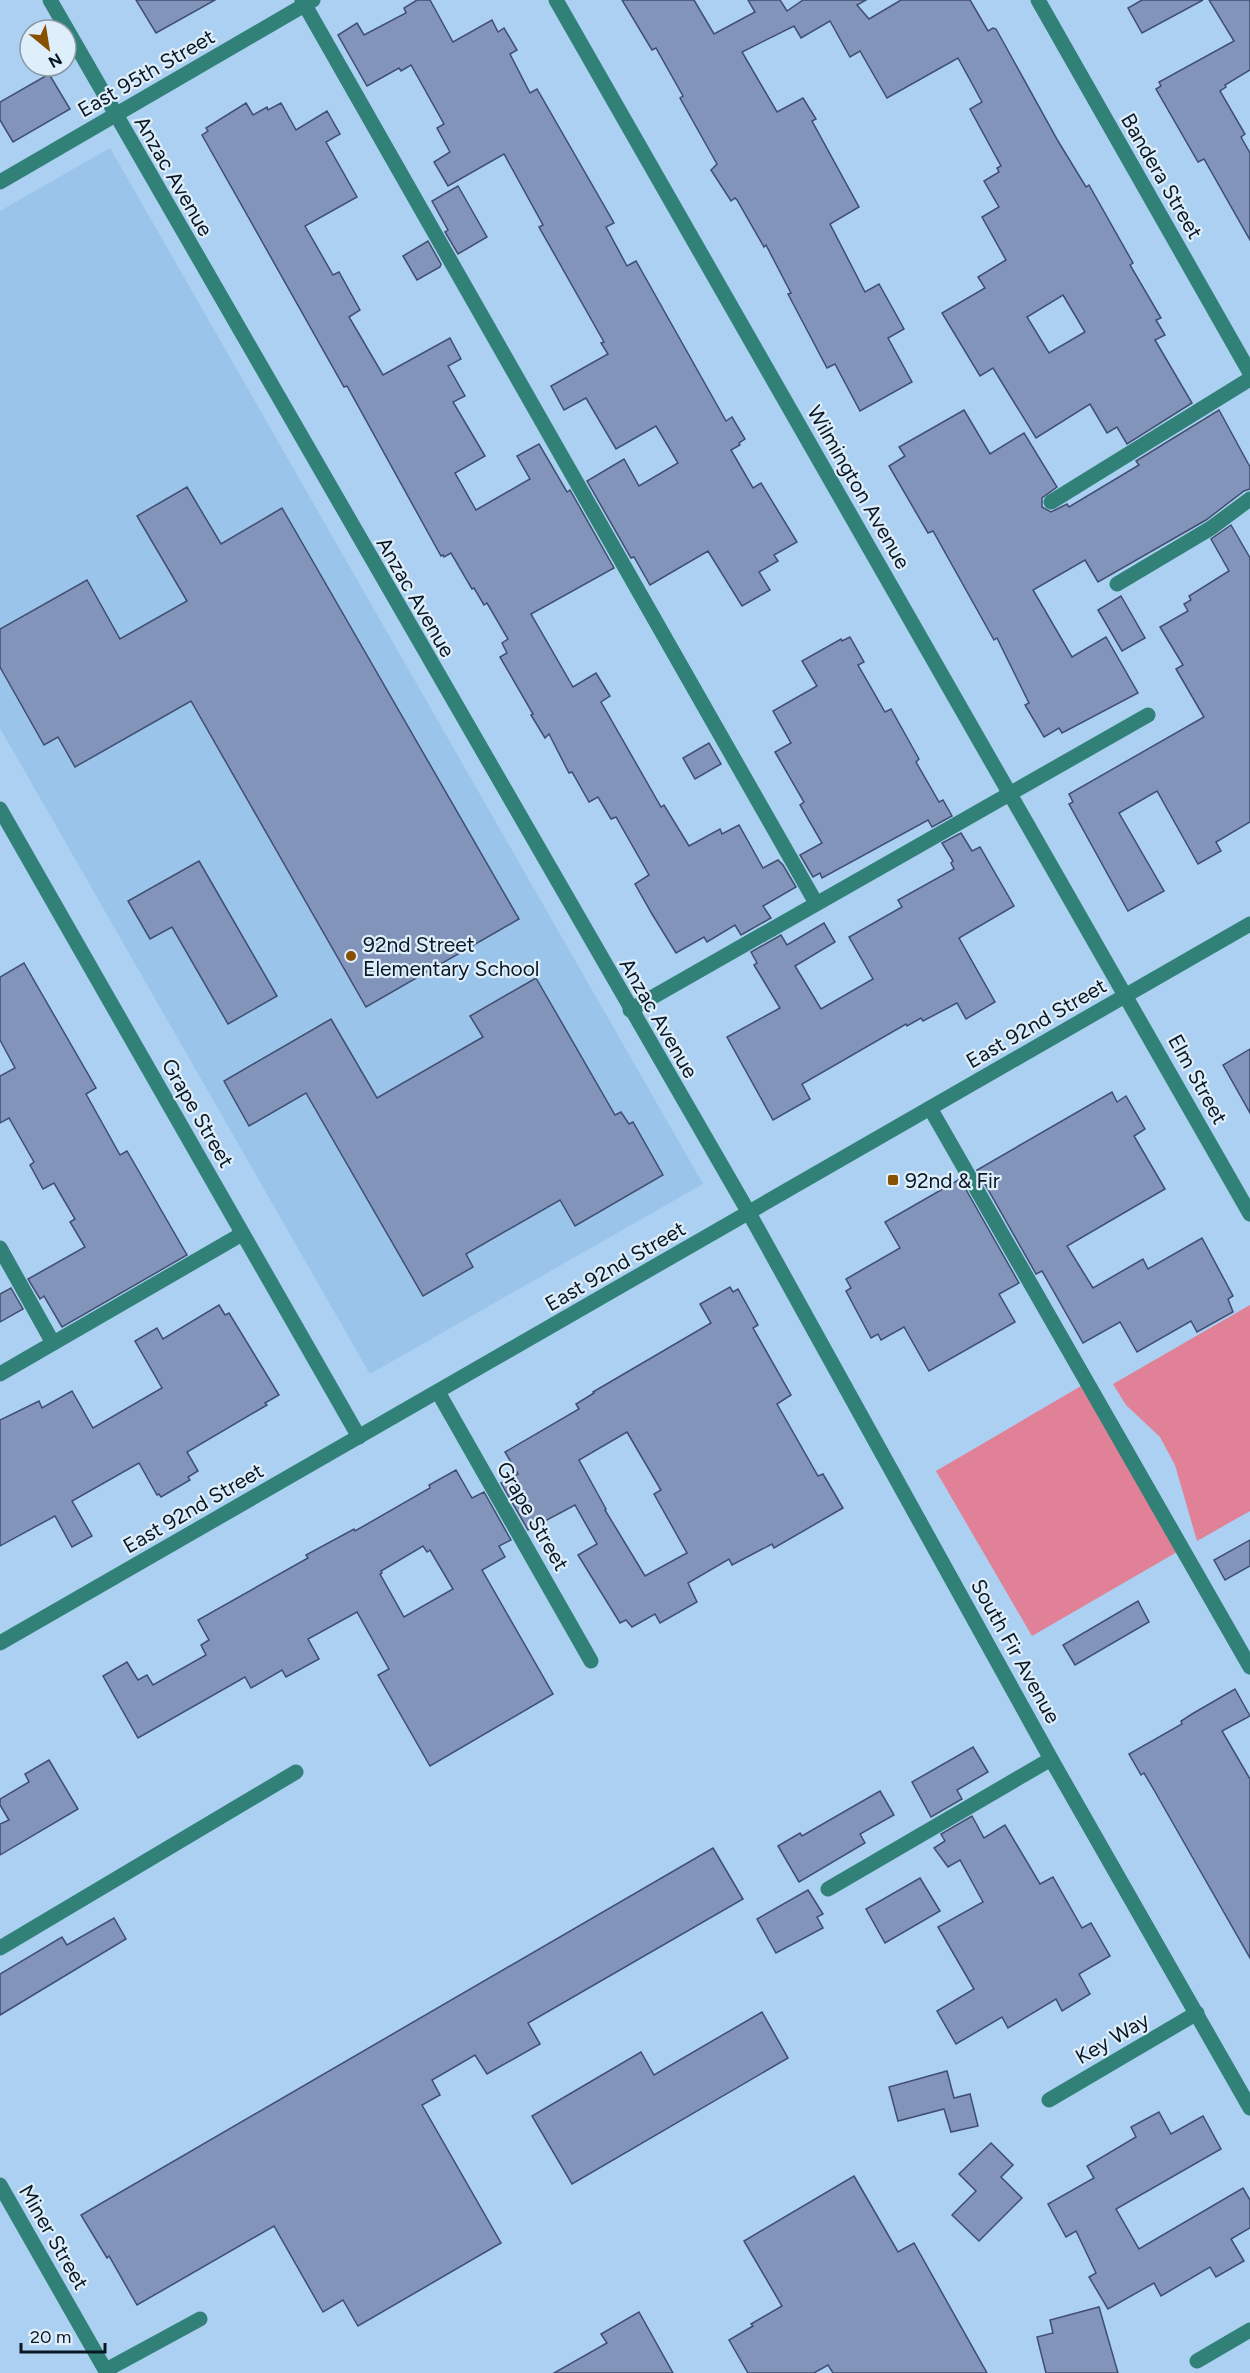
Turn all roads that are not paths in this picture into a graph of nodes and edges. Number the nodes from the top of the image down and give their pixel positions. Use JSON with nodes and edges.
{"nodes":[{"id":1,"x":50,"y":0,"type":"edge"},
{"id":2,"x":556,"y":0,"type":"edge"},
{"id":3,"x":1038,"y":0,"type":"edge"},
{"id":4,"x":306,"y":2,"type":"edge"},
{"id":5,"x":115,"y":115,"type":"junction"},
{"id":6,"x":0,"y":182,"type":"edge"},
{"id":7,"x":1250,"y":373,"type":"edge"},
{"id":8,"x":1250,"y":379,"type":"edge"},
{"id":9,"x":1250,"y":499,"type":"edge"},
{"id":10,"x":1051,"y":502,"type":"dead end"},
{"id":11,"x":1117,"y":584,"type":"dead end"},
{"id":12,"x":1148,"y":715,"type":"dead end"},
{"id":13,"x":1010,"y":794,"type":"junction"},
{"id":14,"x":0,"y":809,"type":"edge"},
{"id":15,"x":816,"y":903,"type":"junction"},
{"id":16,"x":1250,"y":924,"type":"edge"},
{"id":17,"x":1126,"y":995,"type":"junction"},
{"id":18,"x":630,"y":1010,"type":"junction"},
{"id":19,"x":930,"y":1108,"type":"junction"},
{"id":20,"x":749,"y":1213,"type":"junction"},
{"id":21,"x":1250,"y":1214,"type":"edge"},
{"id":22,"x":242,"y":1234,"type":"junction"},
{"id":23,"x":0,"y":1248,"type":"edge"},
{"id":24,"x":53,"y":1343,"type":"junction"},
{"id":25,"x":0,"y":1374,"type":"edge"},
{"id":26,"x":438,"y":1392,"type":"junction"},
{"id":27,"x":359,"y":1437,"type":"junction"},
{"id":28,"x":0,"y":1643,"type":"edge"},
{"id":29,"x":591,"y":1661,"type":"dead end"},
{"id":30,"x":1250,"y":1667,"type":"edge"},
{"id":31,"x":1052,"y":1758,"type":"junction"},
{"id":32,"x":296,"y":1772,"type":"dead end"},
{"id":33,"x":828,"y":1889,"type":"dead end"},
{"id":34,"x":0,"y":1948,"type":"edge"},
{"id":35,"x":1197,"y":2013,"type":"junction"},
{"id":36,"x":1049,"y":2100,"type":"dead end"},
{"id":37,"x":1250,"y":2108,"type":"edge"},
{"id":38,"x":0,"y":2185,"type":"edge"},
{"id":39,"x":200,"y":2319,"type":"dead end"},
{"id":40,"x":1250,"y":2330,"type":"edge"},
{"id":41,"x":1197,"y":2361,"type":"dead end"},
{"id":42,"x":106,"y":2371,"type":"edge"}],
"edges":[{"from":1,"to":5,"type":"street","name":"Anzac Avenue"},
{"from":2,"to":13,"type":"street","name":"Wilmington Avenue"},
{"from":3,"to":7,"type":"street","name":"Bandera Street"},
{"from":4,"to":5,"type":"street","name":"East 95th Street"},
{"from":4,"to":15,"type":"street"},
{"from":5,"to":6,"type":"street","name":"East 95th Street"},
{"from":5,"to":18,"type":"street","name":"Anzac Avenue"},
{"from":8,"to":10,"type":"street"},
{"from":9,"to":11,"type":"street"},
{"from":12,"to":13,"type":"street"},
{"from":13,"to":15,"type":"street"},
{"from":13,"to":17,"type":"street","name":"Wilmington Avenue"},
{"from":14,"to":22,"type":"street","name":"Grape Street"},
{"from":15,"to":18,"type":"street"},
{"from":16,"to":17,"type":"street","name":"East 92nd Street"},
{"from":17,"to":19,"type":"street","name":"East 92nd Street"},
{"from":17,"to":21,"type":"street","name":"Elm Street"},
{"from":18,"to":20,"type":"street","name":"Anzac Avenue"},
{"from":19,"to":20,"type":"street","name":"East 92nd Street"},
{"from":19,"to":30,"type":"street"},
{"from":20,"to":26,"type":"street","name":"East 92nd Street"},
{"from":20,"to":31,"type":"street","name":"South Fir Avenue"},
{"from":22,"to":24,"type":"street"},
{"from":22,"to":27,"type":"street","name":"Grape Street"},
{"from":23,"to":24,"type":"street"},
{"from":24,"to":25,"type":"street"},
{"from":26,"to":27,"type":"street","name":"East 92nd Street"},
{"from":26,"to":29,"type":"street","name":"Grape Street"},
{"from":27,"to":28,"type":"street","name":"East 92nd Street"},
{"from":31,"to":33,"type":"street"},
{"from":31,"to":35,"type":"street","name":"South Fir Avenue"},
{"from":32,"to":34,"type":"street"},
{"from":35,"to":36,"type":"street","name":"Key Way"},
{"from":35,"to":37,"type":"street","name":"South Fir Avenue"},
{"from":38,"to":42,"type":"street","name":"Miner Street"},
{"from":39,"to":42,"type":"street"},
{"from":40,"to":41,"type":"street"}]}
